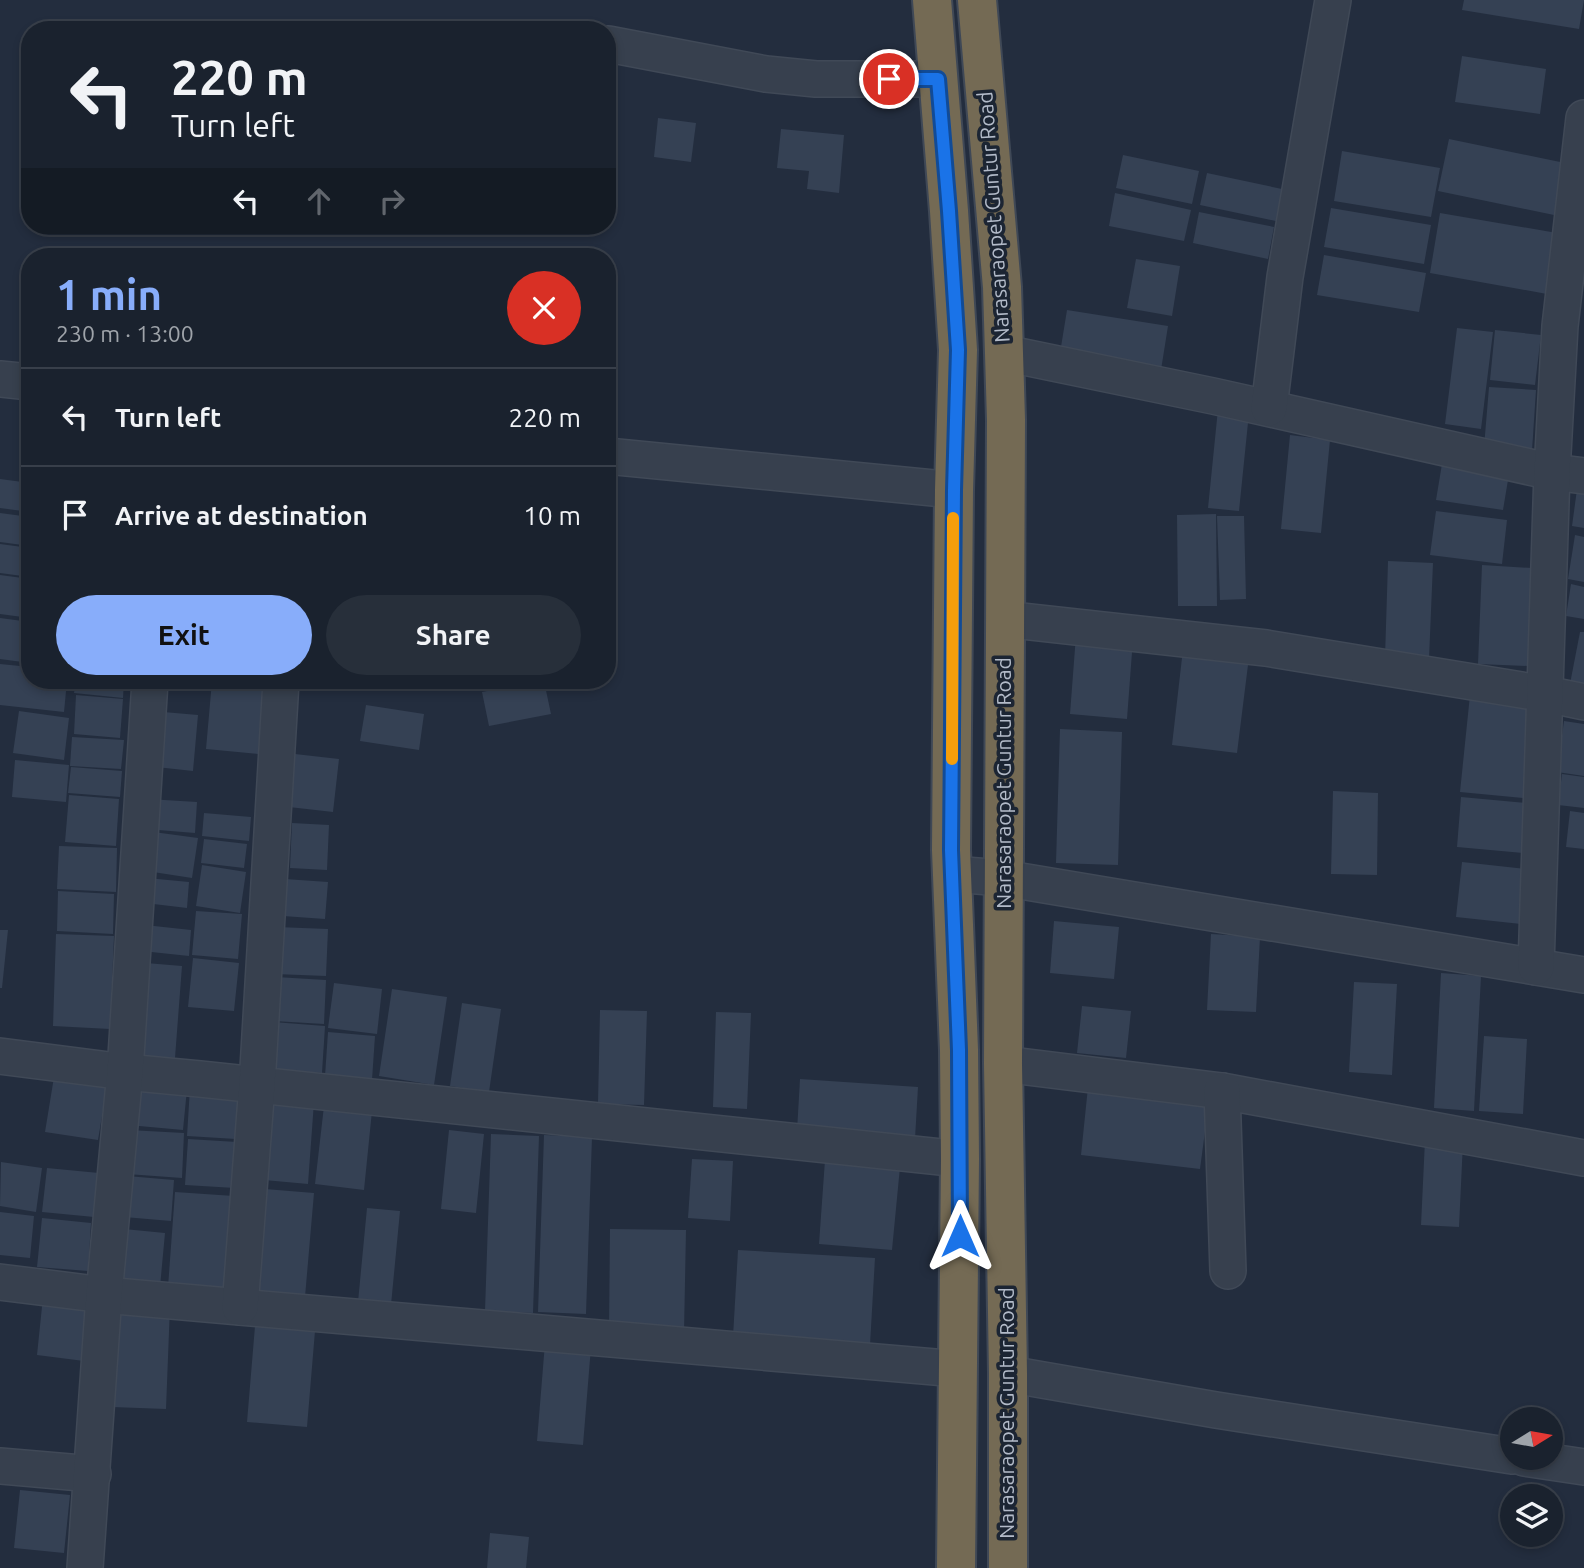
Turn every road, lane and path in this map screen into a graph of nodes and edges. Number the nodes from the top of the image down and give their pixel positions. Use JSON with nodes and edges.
{"nodes":[{"id":1,"x":932,"y":0,"type":"edge"},
{"id":2,"x":977,"y":0,"type":"edge"},
{"id":3,"x":1333,"y":0,"type":"edge"},
{"id":4,"x":616,"y":45,"type":"edge"},
{"id":5,"x":938,"y":79,"type":"junction"},
{"id":6,"x":1584,"y":118,"type":"edge"},
{"id":7,"x":1572,"y":326,"type":"edge"},
{"id":8,"x":1004,"y":353,"type":"junction"},
{"id":9,"x":0,"y":379,"type":"edge"},
{"id":10,"x":21,"y":381,"type":"edge"},
{"id":11,"x":1269,"y":408,"type":"junction"},
{"id":12,"x":616,"y":457,"type":"edge"},
{"id":13,"x":1568,"y":474,"type":"edge"},
{"id":14,"x":954,"y":490,"type":"junction"},
{"id":15,"x":1004,"y":619,"type":"junction"},
{"id":16,"x":149,"y":689,"type":"edge"},
{"id":17,"x":281,"y":689,"type":"edge"},
{"id":18,"x":1546,"y":694,"type":"junction"},
{"id":19,"x":1584,"y":702,"type":"edge"},
{"id":20,"x":952,"y":874,"type":"junction"},
{"id":21,"x":1003,"y":878,"type":"junction"},
{"id":22,"x":1536,"y":967,"type":"junction"},
{"id":23,"x":1584,"y":975,"type":"edge"},
{"id":24,"x":0,"y":1056,"type":"edge"},
{"id":25,"x":1003,"y":1065,"type":"junction"},
{"id":26,"x":125,"y":1072,"type":"junction"},
{"id":27,"x":257,"y":1085,"type":"junction"},
{"id":28,"x":1222,"y":1091,"type":"junction"},
{"id":29,"x":1584,"y":1158,"type":"edge"},
{"id":30,"x":960,"y":1159,"type":"junction"},
{"id":31,"x":1228,"y":1271,"type":"dead end"},
{"id":32,"x":0,"y":1282,"type":"edge"},
{"id":33,"x":104,"y":1295,"type":"junction"},
{"id":34,"x":240,"y":1307,"type":"junction"},
{"id":35,"x":958,"y":1369,"type":"junction"},
{"id":36,"x":1008,"y":1374,"type":"junction"},
{"id":37,"x":1500,"y":1454,"type":"edge"},
{"id":38,"x":1563,"y":1464,"type":"edge"},
{"id":39,"x":0,"y":1466,"type":"edge"},
{"id":40,"x":1584,"y":1467,"type":"edge"},
{"id":41,"x":93,"y":1474,"type":"junction"},
{"id":42,"x":85,"y":1568,"type":"edge"},
{"id":43,"x":956,"y":1568,"type":"edge"},
{"id":44,"x":1008,"y":1568,"type":"edge"}],
"edges":[{"from":1,"to":5,"type":"highway","name":"Narasaraopet Guntur Road"},
{"from":2,"to":8,"type":"highway","name":"Narasaraopet Guntur Road"},
{"from":3,"to":11,"type":"street"},
{"from":4,"to":5,"type":"street"},
{"from":5,"to":14,"type":"highway","name":"Narasaraopet Guntur Road"},
{"from":6,"to":7,"type":"street"},
{"from":7,"to":13,"type":"street"},
{"from":8,"to":11,"type":"street"},
{"from":8,"to":15,"type":"highway","name":"Narasaraopet Guntur Road"},
{"from":9,"to":10,"type":"street"},
{"from":11,"to":13,"type":"street"},
{"from":12,"to":14,"type":"street"},
{"from":13,"to":18,"type":"street"},
{"from":14,"to":20,"type":"highway","name":"Narasaraopet Guntur Road"},
{"from":15,"to":18,"type":"street"},
{"from":15,"to":21,"type":"highway","name":"Narasaraopet Guntur Road"},
{"from":16,"to":26,"type":"street"},
{"from":17,"to":27,"type":"street"},
{"from":18,"to":19,"type":"street"},
{"from":18,"to":22,"type":"street"},
{"from":20,"to":21,"type":"street"},
{"from":20,"to":30,"type":"highway","name":"Narasaraopet Guntur Road"},
{"from":21,"to":22,"type":"street"},
{"from":21,"to":25,"type":"highway","name":"Narasaraopet Guntur Road"},
{"from":22,"to":23,"type":"street"},
{"from":24,"to":26,"type":"street"},
{"from":25,"to":28,"type":"street"},
{"from":25,"to":36,"type":"highway","name":"Narasaraopet Guntur Road"},
{"from":26,"to":27,"type":"street"},
{"from":26,"to":33,"type":"street"},
{"from":27,"to":30,"type":"street"},
{"from":27,"to":34,"type":"street"},
{"from":28,"to":29,"type":"street"},
{"from":28,"to":31,"type":"street"},
{"from":30,"to":35,"type":"highway","name":"Narasaraopet Guntur Road"},
{"from":32,"to":33,"type":"street"},
{"from":33,"to":34,"type":"street"},
{"from":33,"to":41,"type":"street"},
{"from":34,"to":35,"type":"street"},
{"from":35,"to":43,"type":"highway","name":"Narasaraopet Guntur Road"},
{"from":36,"to":37,"type":"street"},
{"from":36,"to":44,"type":"highway","name":"Narasaraopet Guntur Road"},
{"from":38,"to":40,"type":"street"},
{"from":39,"to":41,"type":"street"},
{"from":41,"to":42,"type":"street"}]}
